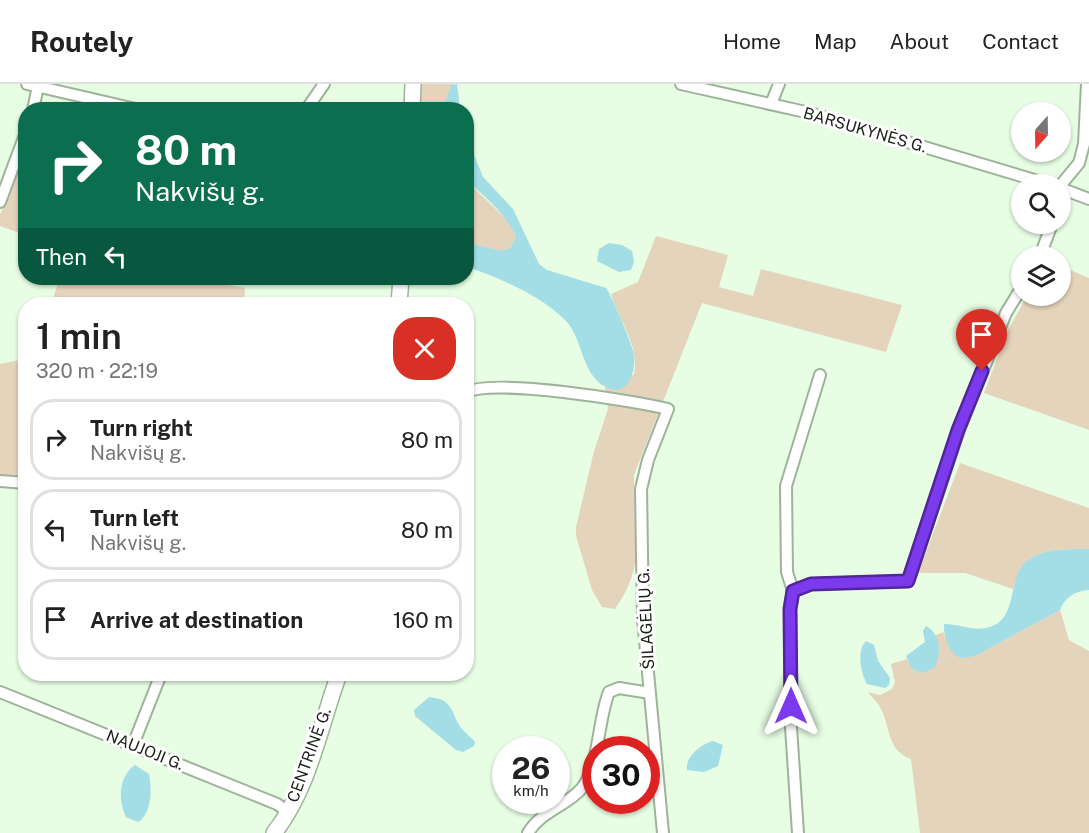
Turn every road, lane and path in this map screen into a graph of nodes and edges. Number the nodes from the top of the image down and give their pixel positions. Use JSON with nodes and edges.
{"nodes":[{"id":1,"x":324,"y":84,"type":"edge"},
{"id":2,"x":413,"y":84,"type":"edge"},
{"id":3,"x":681,"y":84,"type":"edge"},
{"id":4,"x":779,"y":84,"type":"edge"},
{"id":5,"x":1087,"y":84,"type":"edge"},
{"id":6,"x":32,"y":85,"type":"edge"},
{"id":7,"x":33,"y":102,"type":"edge"},
{"id":8,"x":105,"y":102,"type":"edge"},
{"id":9,"x":312,"y":102,"type":"edge"},
{"id":10,"x":412,"y":102,"type":"edge"},
{"id":11,"x":771,"y":104,"type":"junction"},
{"id":12,"x":18,"y":154,"type":"edge"},
{"id":13,"x":1014,"y":174,"type":"edge"},
{"id":14,"x":1070,"y":174,"type":"edge"},
{"id":15,"x":1071,"y":192,"type":"edge"},
{"id":16,"x":1089,"y":199,"type":"edge"},
{"id":17,"x":0,"y":202,"type":"edge"},
{"id":18,"x":1011,"y":305,"type":"edge"},
{"id":19,"x":820,"y":375,"type":"dead end"},
{"id":20,"x":474,"y":390,"type":"edge"},
{"id":21,"x":0,"y":481,"type":"edge"},
{"id":22,"x":18,"y":482,"type":"edge"},
{"id":23,"x":793,"y":591,"type":"junction"},
{"id":24,"x":158,"y":681,"type":"edge"},
{"id":25,"x":337,"y":681,"type":"edge"},
{"id":26,"x":0,"y":692,"type":"edge"},
{"id":27,"x":650,"y":693,"type":"junction"},
{"id":28,"x":133,"y":745,"type":"junction"},
{"id":29,"x":288,"y":812,"type":"junction"},
{"id":30,"x":274,"y":833,"type":"edge"},
{"id":31,"x":528,"y":833,"type":"edge"},
{"id":32,"x":663,"y":833,"type":"edge"},
{"id":33,"x":798,"y":833,"type":"edge"}],
"edges":[{"from":1,"to":9,"type":"street"},
{"from":2,"to":10,"type":"main road"},
{"from":3,"to":11,"type":"street","name":"BARSUKYNĖS G."},
{"from":4,"to":11,"type":"street"},
{"from":5,"to":14,"type":"street"},
{"from":6,"to":7,"type":"street"},
{"from":6,"to":8,"type":"street"},
{"from":11,"to":13,"type":"street","name":"BARSUKYNĖS G."},
{"from":12,"to":17,"type":"street"},
{"from":15,"to":16,"type":"street"},
{"from":18,"to":23,"type":"street"},
{"from":19,"to":23,"type":"street"},
{"from":20,"to":27,"type":"street","name":"ŠILAGĖLIŲ G."},
{"from":21,"to":22,"type":"street"},
{"from":23,"to":33,"type":"street"},
{"from":24,"to":28,"type":"street"},
{"from":25,"to":29,"type":"main road","name":"CENTRINĖ G."},
{"from":26,"to":28,"type":"street","name":"NAUJOJI G."},
{"from":27,"to":31,"type":"street"},
{"from":27,"to":32,"type":"street","name":"ŠILAGĖLIŲ G."},
{"from":28,"to":29,"type":"street","name":"NAUJOJI G."},
{"from":29,"to":30,"type":"main road","name":"CENTRINĖ G."}]}
